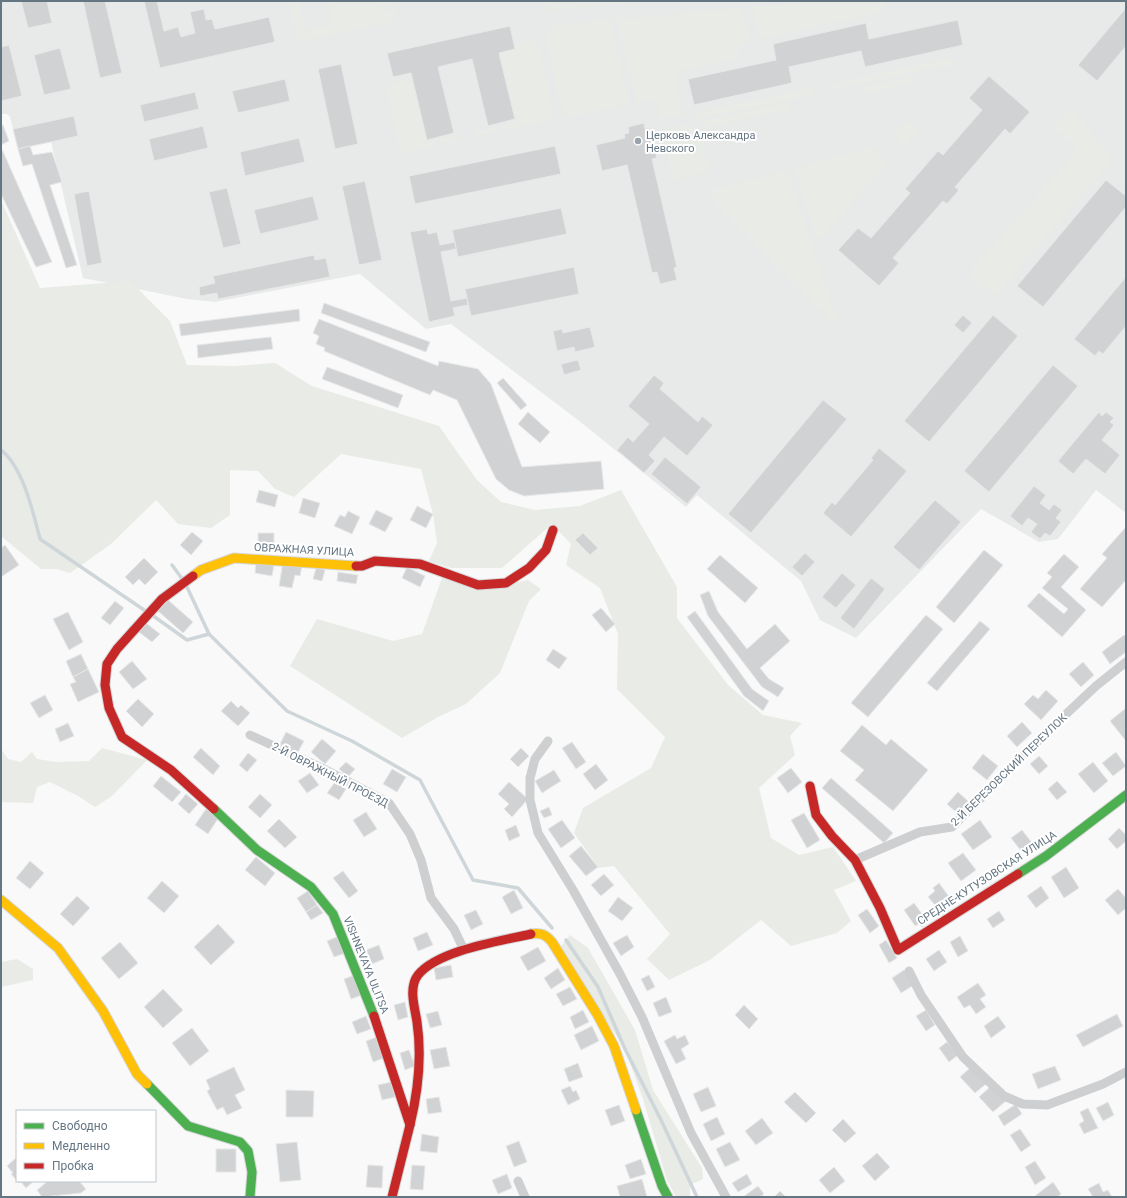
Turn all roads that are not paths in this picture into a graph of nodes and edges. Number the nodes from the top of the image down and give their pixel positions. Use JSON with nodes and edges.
{"nodes":[{"id":1,"x":553,"y":530,"type":"dead end"},
{"id":2,"x":234,"y":558,"type":"joint"},
{"id":3,"x":1126,"y":662,"type":"edge"},
{"id":4,"x":250,"y":735,"type":"dead end"},
{"id":5,"x":548,"y":741,"type":"dead end"},
{"id":6,"x":810,"y":786,"type":"dead end"},
{"id":7,"x":1126,"y":795,"type":"edge"},
{"id":8,"x":855,"y":860,"type":"junction"},
{"id":9,"x":1,"y":900,"type":"edge"},
{"id":10,"x":464,"y":950,"type":"junction"},
{"id":11,"x":909,"y":971,"type":"dead end"},
{"id":12,"x":1126,"y":1072,"type":"edge"},
{"id":13,"x":410,"y":1125,"type":"junction"},
{"id":14,"x":518,"y":1181,"type":"dead end"},
{"id":15,"x":250,"y":1197,"type":"edge"},
{"id":16,"x":392,"y":1197,"type":"edge"},
{"id":17,"x":525,"y":1197,"type":"edge"},
{"id":18,"x":668,"y":1197,"type":"edge"},
{"id":19,"x":726,"y":1197,"type":"edge"}],
"edges":[{"from":1,"to":2,"type":"street","name":"ОВРАЖНАЯ УЛИЦА"},
{"from":2,"to":13,"type":"street","name":"VISHNEVAYA ULITSA"},
{"from":3,"to":8,"type":"street","name":"2-Й БЕРЕЗОВСКИЙ ПЕРЕУЛОК"},
{"from":4,"to":10,"type":"street","name":"2-Й ОВРАЖНЫЙ ПРОЕЗД"},
{"from":5,"to":19,"type":"street"},
{"from":6,"to":8,"type":"street"},
{"from":7,"to":8,"type":"street","name":"СРЕДНЕ-КУТУЗОВСКАЯ УЛИЦА"},
{"from":9,"to":15,"type":"street"},
{"from":10,"to":13,"type":"street"},
{"from":10,"to":18,"type":"street"},
{"from":11,"to":12,"type":"street"},
{"from":13,"to":16,"type":"street"},
{"from":14,"to":17,"type":"street"}]}
